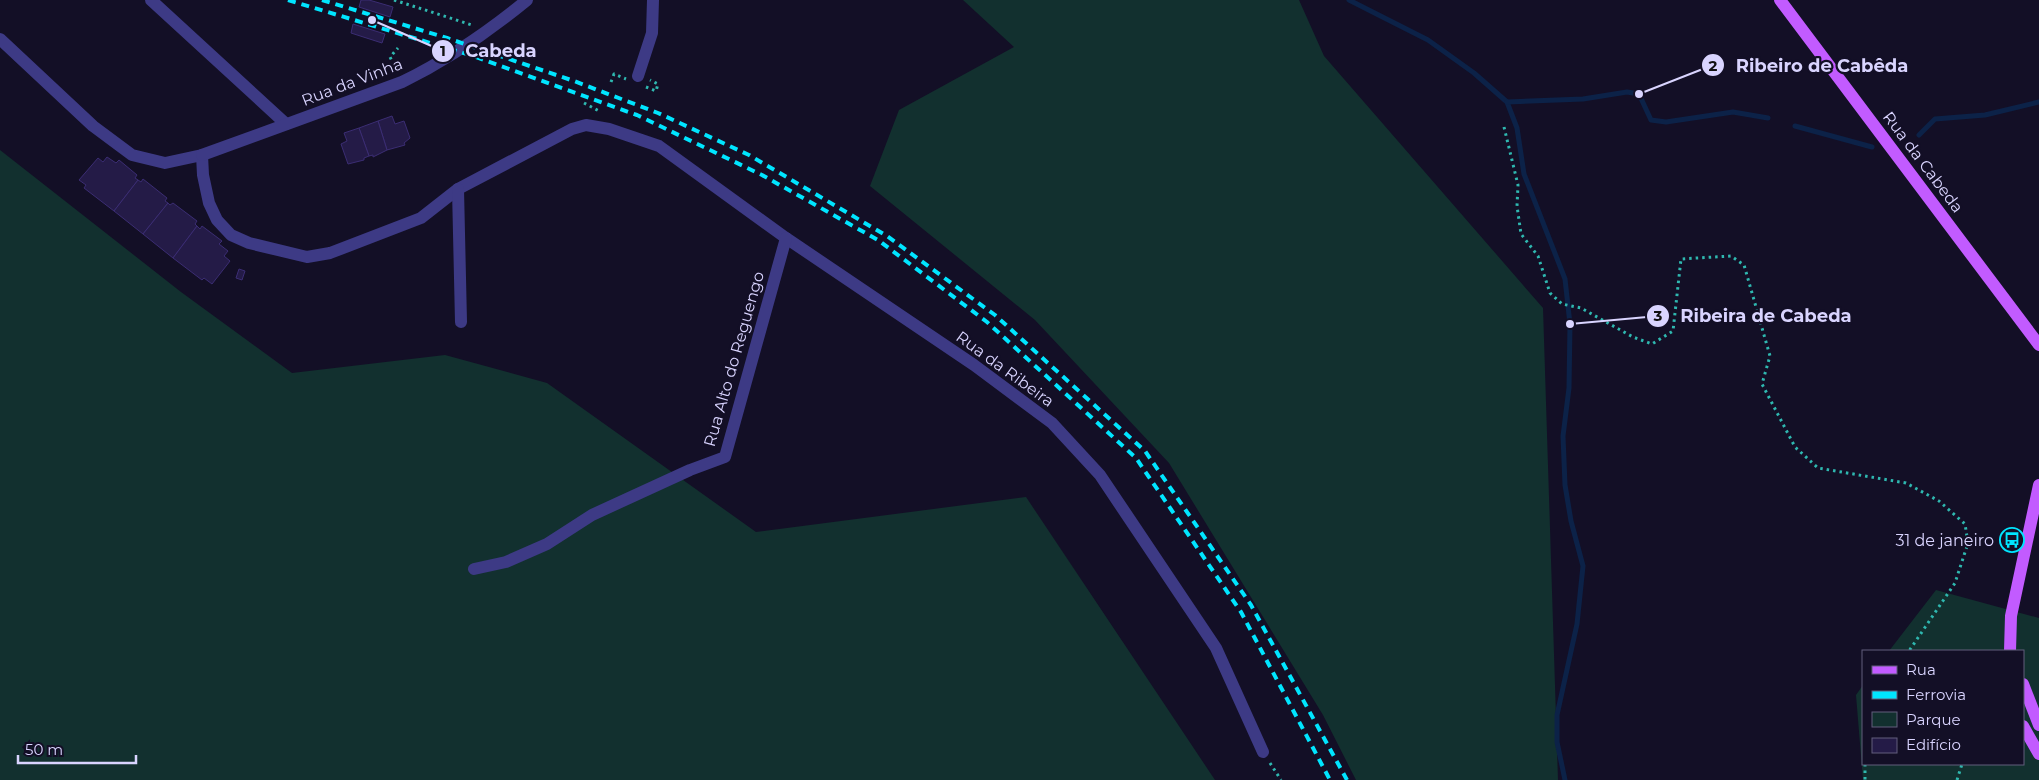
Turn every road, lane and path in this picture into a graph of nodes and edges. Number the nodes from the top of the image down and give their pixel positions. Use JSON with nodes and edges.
{"nodes":[{"id":1,"x":151,"y":0,"type":"edge"},
{"id":2,"x":394,"y":0,"type":"edge"},
{"id":3,"x":527,"y":0,"type":"edge"},
{"id":4,"x":653,"y":0,"type":"edge"},
{"id":5,"x":1780,"y":0,"type":"edge"},
{"id":6,"x":490,"y":30,"type":"junction"},
{"id":7,"x":0,"y":40,"type":"edge"},
{"id":8,"x":398,"y":48,"type":"dead end"},
{"id":9,"x":638,"y":76,"type":"dead end"},
{"id":10,"x":402,"y":82,"type":"junction"},
{"id":11,"x":286,"y":124,"type":"junction"},
{"id":12,"x":1504,"y":127,"type":"dead end"},
{"id":13,"x":202,"y":155,"type":"junction"},
{"id":14,"x":458,"y":189,"type":"junction"},
{"id":15,"x":786,"y":238,"type":"junction"},
{"id":16,"x":461,"y":322,"type":"dead end"},
{"id":17,"x":2039,"y":345,"type":"edge"},
{"id":18,"x":2039,"y":485,"type":"edge"},
{"id":19,"x":2036,"y":511,"type":"edge"},
{"id":20,"x":474,"y":569,"type":"dead end"},
{"id":21,"x":1910,"y":650,"type":"edge"},
{"id":22,"x":2010,"y":650,"type":"edge"},
{"id":23,"x":2024,"y":687,"type":"edge"},
{"id":24,"x":2039,"y":725,"type":"edge"},
{"id":25,"x":2024,"y":728,"type":"edge"},
{"id":26,"x":1262,"y":752,"type":"joint"},
{"id":27,"x":2039,"y":754,"type":"edge"},
{"id":28,"x":1865,"y":765,"type":"edge"},
{"id":29,"x":1962,"y":765,"type":"edge"},
{"id":30,"x":1281,"y":780,"type":"edge"},
{"id":31,"x":1865,"y":780,"type":"edge"},
{"id":32,"x":1957,"y":780,"type":"edge"}],
"edges":[{"from":1,"to":11,"type":"street"},
{"from":2,"to":6,"type":"path"},
{"from":3,"to":6,"type":"street","name":"Rua da Vinha"},
{"from":4,"to":9,"type":"street"},
{"from":5,"to":17,"type":"main road","name":"Rua da Cabeda"},
{"from":6,"to":10,"type":"street","name":"Rua da Vinha"},
{"from":7,"to":13,"type":"street","name":"Rua da Vinha"},
{"from":8,"to":10,"type":"path"},
{"from":10,"to":11,"type":"street","name":"Rua da Vinha"},
{"from":11,"to":13,"type":"street","name":"Rua da Vinha"},
{"from":12,"to":21,"type":"path"},
{"from":13,"to":14,"type":"street","name":"Rua da Ribeira"},
{"from":14,"to":15,"type":"street","name":"Rua da Ribeira"},
{"from":14,"to":16,"type":"street"},
{"from":15,"to":20,"type":"street","name":"Rua Alto do Reguengo"},
{"from":15,"to":26,"type":"street","name":"Rua da Ribeira"},
{"from":18,"to":19,"type":"main road"},
{"from":19,"to":22,"type":"main road"},
{"from":23,"to":24,"type":"main road"},
{"from":25,"to":27,"type":"main road"},
{"from":26,"to":30,"type":"path"},
{"from":28,"to":31,"type":"path"},
{"from":29,"to":32,"type":"path"}]}
